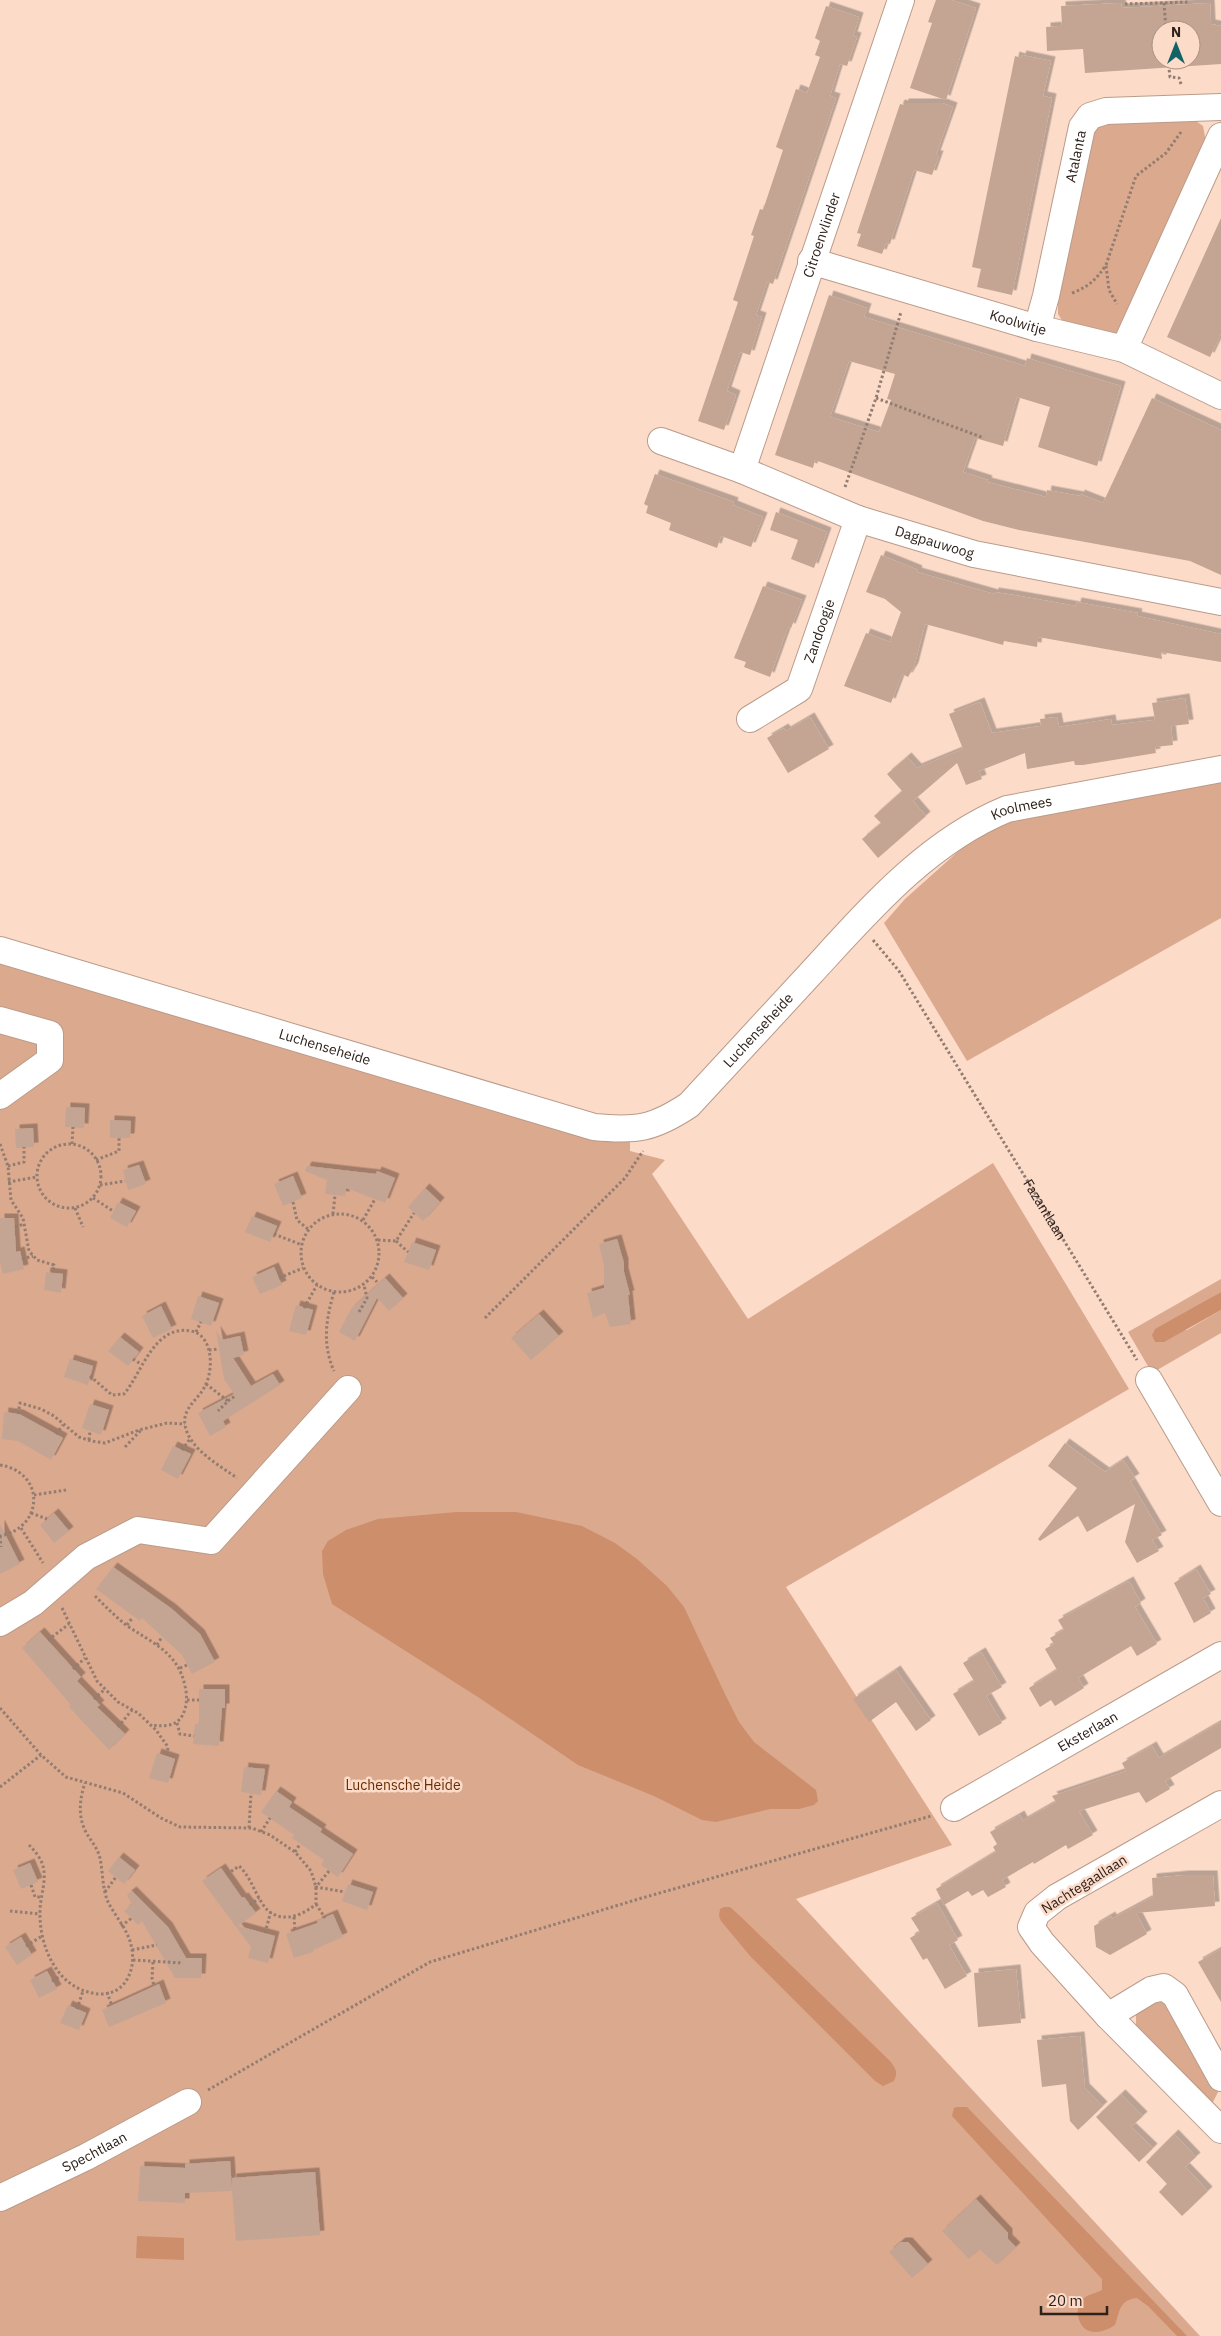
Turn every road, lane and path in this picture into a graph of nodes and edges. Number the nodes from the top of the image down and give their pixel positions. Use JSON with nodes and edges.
{"nodes":[{"id":1,"x":901,"y":0,"type":"edge"},
{"id":2,"x":1189,"y":2,"type":"dead end"},
{"id":3,"x":1164,"y":3,"type":"junction"},
{"id":4,"x":1125,"y":4,"type":"dead end"},
{"id":5,"x":1165,"y":20,"type":"edge"},
{"id":6,"x":1221,"y":107,"type":"edge"},
{"id":7,"x":1185,"y":108,"type":"junction"},
{"id":8,"x":1221,"y":136,"type":"edge"},
{"id":9,"x":811,"y":261,"type":"junction"},
{"id":10,"x":1106,"y":265,"type":"junction"},
{"id":11,"x":907,"y":289,"type":"junction"},
{"id":12,"x":1046,"y":296,"type":"junction"},
{"id":13,"x":1138,"y":319,"type":"junction"},
{"id":14,"x":1037,"y":328,"type":"junction"},
{"id":15,"x":1124,"y":349,"type":"junction"},
{"id":16,"x":1221,"y":396,"type":"edge"},
{"id":17,"x":876,"y":398,"type":"junction"},
{"id":18,"x":984,"y":438,"type":"dead end"},
{"id":19,"x":661,"y":441,"type":"dead end"},
{"id":20,"x":742,"y":470,"type":"junction"},
{"id":21,"x":846,"y":515,"type":"junction"},
{"id":22,"x":1221,"y":602,"type":"edge"},
{"id":23,"x":750,"y":719,"type":"dead end"},
{"id":24,"x":1221,"y":769,"type":"edge"},
{"id":25,"x":858,"y":922,"type":"junction"},
{"id":26,"x":0,"y":950,"type":"edge"},
{"id":27,"x":0,"y":1020,"type":"edge"},
{"id":28,"x":0,"y":1096,"type":"edge"},
{"id":29,"x":651,"y":1126,"type":"junction"},
{"id":30,"x":73,"y":1127,"type":"dead end"},
{"id":31,"x":119,"y":1138,"type":"dead end"},
{"id":32,"x":0,"y":1144,"type":"edge"},
{"id":33,"x":72,"y":1144,"type":"junction"},
{"id":34,"x":24,"y":1147,"type":"dead end"},
{"id":35,"x":96,"y":1160,"type":"junction"},
{"id":36,"x":8,"y":1166,"type":"junction"},
{"id":37,"x":36,"y":1177,"type":"junction"},
{"id":38,"x":125,"y":1181,"type":"dead end"},
{"id":39,"x":8,"y":1182,"type":"junction"},
{"id":40,"x":100,"y":1185,"type":"junction"},
{"id":41,"x":335,"y":1195,"type":"dead end"},
{"id":42,"x":93,"y":1198,"type":"junction"},
{"id":43,"x":375,"y":1199,"type":"dead end"},
{"id":44,"x":293,"y":1202,"type":"dead end"},
{"id":45,"x":75,"y":1208,"type":"junction"},
{"id":46,"x":114,"y":1211,"type":"dead end"},
{"id":47,"x":414,"y":1213,"type":"dead end"},
{"id":48,"x":333,"y":1214,"type":"junction"},
{"id":49,"x":362,"y":1220,"type":"junction"},
{"id":50,"x":24,"y":1224,"type":"junction"},
{"id":51,"x":15,"y":1227,"type":"dead end"},
{"id":52,"x":83,"y":1227,"type":"dead end"},
{"id":53,"x":308,"y":1229,"type":"junction"},
{"id":54,"x":274,"y":1234,"type":"dead end"},
{"id":55,"x":378,"y":1240,"type":"junction"},
{"id":56,"x":396,"y":1241,"type":"junction"},
{"id":57,"x":302,"y":1245,"type":"junction"},
{"id":58,"x":408,"y":1252,"type":"dead end"},
{"id":59,"x":34,"y":1256,"type":"junction"},
{"id":60,"x":22,"y":1259,"type":"dead end"},
{"id":61,"x":304,"y":1268,"type":"junction"},
{"id":62,"x":52,"y":1273,"type":"dead end"},
{"id":63,"x":372,"y":1277,"type":"junction"},
{"id":64,"x":278,"y":1278,"type":"dead end"},
{"id":65,"x":377,"y":1282,"type":"dead end"},
{"id":66,"x":364,"y":1284,"type":"junction"},
{"id":67,"x":317,"y":1285,"type":"junction"},
{"id":68,"x":334,"y":1292,"type":"junction"},
{"id":69,"x":304,"y":1308,"type":"dead end"},
{"id":70,"x":358,"y":1312,"type":"dead end"},
{"id":71,"x":485,"y":1318,"type":"dead end"},
{"id":72,"x":201,"y":1322,"type":"dead end"},
{"id":73,"x":196,"y":1332,"type":"junction"},
{"id":74,"x":163,"y":1334,"type":"dead end"},
{"id":75,"x":166,"y":1338,"type":"junction"},
{"id":76,"x":218,"y":1349,"type":"dead end"},
{"id":77,"x":209,"y":1350,"type":"junction"},
{"id":78,"x":133,"y":1359,"type":"dead end"},
{"id":79,"x":141,"y":1364,"type":"junction"},
{"id":80,"x":90,"y":1376,"type":"dead end"},
{"id":81,"x":1149,"y":1380,"type":"joint"},
{"id":82,"x":206,"y":1384,"type":"junction"},
{"id":83,"x":348,"y":1389,"type":"joint"},
{"id":84,"x":235,"y":1396,"type":"dead end"},
{"id":85,"x":228,"y":1401,"type":"junction"},
{"id":86,"x":218,"y":1411,"type":"dead end"},
{"id":87,"x":18,"y":1414,"type":"dead end"},
{"id":88,"x":185,"y":1424,"type":"junction"},
{"id":89,"x":63,"y":1425,"type":"junction"},
{"id":90,"x":142,"y":1429,"type":"junction"},
{"id":91,"x":90,"y":1431,"type":"dead end"},
{"id":92,"x":56,"y":1434,"type":"dead end"},
{"id":93,"x":190,"y":1439,"type":"junction"},
{"id":94,"x":89,"y":1440,"type":"junction"},
{"id":95,"x":125,"y":1447,"type":"dead end"},
{"id":96,"x":182,"y":1450,"type":"dead end"},
{"id":97,"x":0,"y":1465,"type":"edge"},
{"id":98,"x":66,"y":1490,"type":"dead end"},
{"id":99,"x":255,"y":1492,"type":"junction"},
{"id":100,"x":34,"y":1495,"type":"junction"},
{"id":101,"x":1221,"y":1503,"type":"edge"},
{"id":102,"x":31,"y":1513,"type":"junction"},
{"id":103,"x":47,"y":1519,"type":"dead end"},
{"id":104,"x":21,"y":1528,"type":"junction"},
{"id":105,"x":0,"y":1536,"type":"edge"},
{"id":106,"x":1,"y":1547,"type":"edge"},
{"id":107,"x":53,"y":1586,"type":"junction"},
{"id":108,"x":101,"y":1594,"type":"dead end"},
{"id":109,"x":133,"y":1616,"type":"dead end"},
{"id":110,"x":0,"y":1623,"type":"edge"},
{"id":111,"x":68,"y":1624,"type":"junction"},
{"id":112,"x":127,"y":1625,"type":"junction"},
{"id":113,"x":162,"y":1637,"type":"dead end"},
{"id":114,"x":48,"y":1640,"type":"dead end"},
{"id":115,"x":157,"y":1645,"type":"junction"},
{"id":116,"x":1221,"y":1655,"type":"edge"},
{"id":117,"x":85,"y":1658,"type":"junction"},
{"id":118,"x":187,"y":1665,"type":"dead end"},
{"id":119,"x":180,"y":1668,"type":"junction"},
{"id":120,"x":73,"y":1669,"type":"dead end"},
{"id":121,"x":105,"y":1688,"type":"junction"},
{"id":122,"x":94,"y":1699,"type":"dead end"},
{"id":123,"x":186,"y":1700,"type":"junction"},
{"id":124,"x":199,"y":1700,"type":"dead end"},
{"id":125,"x":0,"y":1708,"type":"edge"},
{"id":126,"x":132,"y":1710,"type":"junction"},
{"id":127,"x":177,"y":1723,"type":"junction"},
{"id":128,"x":151,"y":1725,"type":"junction"},
{"id":129,"x":118,"y":1728,"type":"dead end"},
{"id":130,"x":194,"y":1736,"type":"dead end"},
{"id":131,"x":41,"y":1755,"type":"junction"},
{"id":132,"x":167,"y":1756,"type":"dead end"},
{"id":133,"x":85,"y":1784,"type":"junction"},
{"id":134,"x":0,"y":1787,"type":"edge"},
{"id":135,"x":251,"y":1794,"type":"dead end"},
{"id":136,"x":1221,"y":1804,"type":"edge"},
{"id":137,"x":954,"y":1808,"type":"joint"},
{"id":138,"x":270,"y":1818,"type":"dead end"},
{"id":139,"x":249,"y":1828,"type":"junction"},
{"id":140,"x":261,"y":1832,"type":"junction"},
{"id":141,"x":300,"y":1844,"type":"dead end"},
{"id":142,"x":29,"y":1845,"type":"dead end"},
{"id":143,"x":295,"y":1852,"type":"junction"},
{"id":144,"x":329,"y":1871,"type":"dead end"},
{"id":145,"x":226,"y":1875,"type":"dead end"},
{"id":146,"x":116,"y":1877,"type":"dead end"},
{"id":147,"x":30,"y":1885,"type":"dead end"},
{"id":148,"x":316,"y":1887,"type":"junction"},
{"id":149,"x":105,"y":1892,"type":"junction"},
{"id":150,"x":345,"y":1892,"type":"dead end"},
{"id":151,"x":41,"y":1897,"type":"junction"},
{"id":152,"x":259,"y":1898,"type":"junction"},
{"id":153,"x":316,"y":1904,"type":"junction"},
{"id":154,"x":250,"y":1906,"type":"dead end"},
{"id":155,"x":10,"y":1911,"type":"dead end"},
{"id":156,"x":271,"y":1911,"type":"junction"},
{"id":157,"x":40,"y":1914,"type":"junction"},
{"id":158,"x":294,"y":1917,"type":"junction"},
{"id":159,"x":132,"y":1918,"type":"dead end"},
{"id":160,"x":325,"y":1918,"type":"dead end"},
{"id":161,"x":121,"y":1926,"type":"junction"},
{"id":162,"x":296,"y":1931,"type":"dead end"},
{"id":163,"x":265,"y":1933,"type":"dead end"},
{"id":164,"x":42,"y":1936,"type":"junction"},
{"id":165,"x":157,"y":1945,"type":"dead end"},
{"id":166,"x":26,"y":1946,"type":"dead end"},
{"id":167,"x":132,"y":1950,"type":"junction"},
{"id":168,"x":133,"y":1960,"type":"junction"},
{"id":169,"x":153,"y":1962,"type":"junction"},
{"id":170,"x":183,"y":1963,"type":"dead end"},
{"id":171,"x":61,"y":1976,"type":"junction"},
{"id":172,"x":52,"y":1981,"type":"dead end"},
{"id":173,"x":154,"y":1986,"type":"dead end"},
{"id":174,"x":83,"y":1991,"type":"junction"},
{"id":175,"x":107,"y":1992,"type":"junction"},
{"id":176,"x":112,"y":2006,"type":"dead end"},
{"id":177,"x":77,"y":2009,"type":"dead end"},
{"id":178,"x":1108,"y":2016,"type":"junction"},
{"id":179,"x":1221,"y":2078,"type":"edge"},
{"id":180,"x":188,"y":2102,"type":"joint"},
{"id":181,"x":1218,"y":2120,"type":"edge"},
{"id":182,"x":0,"y":2198,"type":"edge"}],
"edges":[{"from":1,"to":9,"type":"street","name":"Citroenvlinder"},
{"from":2,"to":3,"type":"path"},
{"from":3,"to":4,"type":"path"},
{"from":3,"to":5,"type":"path"},
{"from":6,"to":7,"type":"street","name":"Atalanta"},
{"from":7,"to":10,"type":"path"},
{"from":7,"to":12,"type":"street","name":"Atalanta"},
{"from":8,"to":13,"type":"street"},
{"from":9,"to":11,"type":"street","name":"Koolwitje"},
{"from":9,"to":20,"type":"street","name":"Citroenvlinder"},
{"from":10,"to":12,"type":"path"},
{"from":10,"to":13,"type":"path"},
{"from":11,"to":14,"type":"street","name":"Koolwitje"},
{"from":11,"to":17,"type":"path"},
{"from":12,"to":14,"type":"street","name":"Atalanta"},
{"from":13,"to":15,"type":"street"},
{"from":14,"to":15,"type":"street","name":"Koolwitje"},
{"from":15,"to":16,"type":"street","name":"Koolwitje"},
{"from":17,"to":18,"type":"path"},
{"from":17,"to":21,"type":"path"},
{"from":19,"to":20,"type":"street","name":"Dagpauwoog"},
{"from":20,"to":21,"type":"street","name":"Dagpauwoog"},
{"from":21,"to":22,"type":"street","name":"Dagpauwoog"},
{"from":21,"to":23,"type":"street","name":"Zandoogje"},
{"from":24,"to":25,"type":"street","name":"Koolmees"},
{"from":25,"to":29,"type":"street","name":"Luchenseheide"},
{"from":25,"to":81,"type":"path","name":"Fazantlaan"},
{"from":26,"to":29,"type":"street","name":"Luchenseheide"},
{"from":27,"to":28,"type":"street"},
{"from":29,"to":71,"type":"path"},
{"from":30,"to":33,"type":"path"},
{"from":31,"to":35,"type":"path"},
{"from":32,"to":36,"type":"path"},
{"from":33,"to":35,"type":"path"},
{"from":33,"to":37,"type":"path"},
{"from":34,"to":36,"type":"path"},
{"from":35,"to":40,"type":"path"},
{"from":36,"to":39,"type":"path"},
{"from":37,"to":39,"type":"path"},
{"from":37,"to":45,"type":"path"},
{"from":38,"to":40,"type":"path"},
{"from":39,"to":50,"type":"path"},
{"from":40,"to":42,"type":"path"},
{"from":41,"to":48,"type":"path"},
{"from":42,"to":45,"type":"path"},
{"from":42,"to":46,"type":"path"},
{"from":43,"to":49,"type":"path"},
{"from":44,"to":53,"type":"path"},
{"from":45,"to":52,"type":"path"},
{"from":47,"to":56,"type":"path"},
{"from":48,"to":49,"type":"path"},
{"from":48,"to":53,"type":"path"},
{"from":49,"to":55,"type":"path"},
{"from":50,"to":51,"type":"path"},
{"from":50,"to":59,"type":"path"},
{"from":53,"to":57,"type":"path"},
{"from":54,"to":57,"type":"path"},
{"from":55,"to":56,"type":"path"},
{"from":55,"to":63,"type":"path"},
{"from":56,"to":58,"type":"path"},
{"from":57,"to":61,"type":"path"},
{"from":59,"to":60,"type":"path"},
{"from":59,"to":62,"type":"path"},
{"from":61,"to":64,"type":"path"},
{"from":61,"to":67,"type":"path"},
{"from":63,"to":65,"type":"path"},
{"from":63,"to":66,"type":"path"},
{"from":66,"to":68,"type":"path"},
{"from":66,"to":70,"type":"path"},
{"from":67,"to":68,"type":"path"},
{"from":67,"to":69,"type":"path"},
{"from":68,"to":83,"type":"path"},
{"from":72,"to":73,"type":"path"},
{"from":73,"to":75,"type":"path"},
{"from":73,"to":77,"type":"path"},
{"from":74,"to":75,"type":"path"},
{"from":75,"to":79,"type":"path"},
{"from":76,"to":77,"type":"path"},
{"from":77,"to":82,"type":"path"},
{"from":78,"to":79,"type":"path"},
{"from":79,"to":80,"type":"path"},
{"from":81,"to":101,"type":"street"},
{"from":82,"to":85,"type":"path"},
{"from":82,"to":88,"type":"path"},
{"from":83,"to":99,"type":"street"},
{"from":84,"to":85,"type":"path"},
{"from":85,"to":86,"type":"path"},
{"from":87,"to":89,"type":"path"},
{"from":88,"to":90,"type":"path"},
{"from":88,"to":93,"type":"path"},
{"from":89,"to":92,"type":"path"},
{"from":89,"to":94,"type":"path"},
{"from":90,"to":94,"type":"path"},
{"from":90,"to":95,"type":"path"},
{"from":91,"to":94,"type":"path"},
{"from":93,"to":96,"type":"path"},
{"from":93,"to":99,"type":"path"},
{"from":97,"to":100,"type":"path"},
{"from":98,"to":100,"type":"path"},
{"from":99,"to":107,"type":"street"},
{"from":100,"to":102,"type":"path"},
{"from":102,"to":103,"type":"path"},
{"from":102,"to":104,"type":"path"},
{"from":104,"to":105,"type":"path"},
{"from":104,"to":107,"type":"path"},
{"from":105,"to":106,"type":"path"},
{"from":107,"to":110,"type":"street"},
{"from":107,"to":111,"type":"path"},
{"from":108,"to":112,"type":"path"},
{"from":109,"to":112,"type":"path"},
{"from":111,"to":114,"type":"path"},
{"from":111,"to":117,"type":"path"},
{"from":112,"to":115,"type":"path"},
{"from":113,"to":115,"type":"path"},
{"from":115,"to":119,"type":"path"},
{"from":116,"to":137,"type":"street","name":"Eksterlaan"},
{"from":117,"to":120,"type":"path"},
{"from":117,"to":121,"type":"path"},
{"from":118,"to":119,"type":"path"},
{"from":119,"to":123,"type":"path"},
{"from":121,"to":122,"type":"path"},
{"from":121,"to":126,"type":"path"},
{"from":123,"to":124,"type":"path"},
{"from":123,"to":127,"type":"path"},
{"from":125,"to":131,"type":"path"},
{"from":126,"to":128,"type":"path"},
{"from":126,"to":129,"type":"path"},
{"from":127,"to":128,"type":"path"},
{"from":127,"to":130,"type":"path"},
{"from":128,"to":132,"type":"path"},
{"from":131,"to":133,"type":"path"},
{"from":131,"to":134,"type":"path"},
{"from":133,"to":139,"type":"path"},
{"from":133,"to":149,"type":"path"},
{"from":135,"to":139,"type":"path"},
{"from":136,"to":178,"type":"street","name":"Nachtegaallaan"},
{"from":137,"to":180,"type":"path"},
{"from":138,"to":140,"type":"path"},
{"from":139,"to":140,"type":"path"},
{"from":140,"to":143,"type":"path"},
{"from":141,"to":143,"type":"path"},
{"from":142,"to":151,"type":"path"},
{"from":143,"to":148,"type":"path"},
{"from":144,"to":148,"type":"path"},
{"from":145,"to":152,"type":"path"},
{"from":146,"to":149,"type":"path"},
{"from":147,"to":151,"type":"path"},
{"from":148,"to":150,"type":"path"},
{"from":148,"to":153,"type":"path"},
{"from":149,"to":161,"type":"path"},
{"from":151,"to":157,"type":"path"},
{"from":152,"to":154,"type":"path"},
{"from":152,"to":156,"type":"path"},
{"from":153,"to":158,"type":"path"},
{"from":153,"to":160,"type":"path"},
{"from":155,"to":157,"type":"path"},
{"from":156,"to":158,"type":"path"},
{"from":156,"to":163,"type":"path"},
{"from":157,"to":164,"type":"path"},
{"from":158,"to":162,"type":"path"},
{"from":159,"to":161,"type":"path"},
{"from":161,"to":167,"type":"path"},
{"from":164,"to":166,"type":"path"},
{"from":164,"to":171,"type":"path"},
{"from":165,"to":167,"type":"path"},
{"from":167,"to":168,"type":"path"},
{"from":168,"to":169,"type":"path"},
{"from":168,"to":175,"type":"path"},
{"from":169,"to":170,"type":"path"},
{"from":169,"to":173,"type":"path"},
{"from":171,"to":172,"type":"path"},
{"from":171,"to":174,"type":"path"},
{"from":174,"to":175,"type":"path"},
{"from":174,"to":177,"type":"path"},
{"from":175,"to":176,"type":"path"},
{"from":178,"to":179,"type":"street"},
{"from":178,"to":181,"type":"street","name":"Nachtegaallaan"},
{"from":180,"to":182,"type":"street","name":"Spechtlaan"}]}
